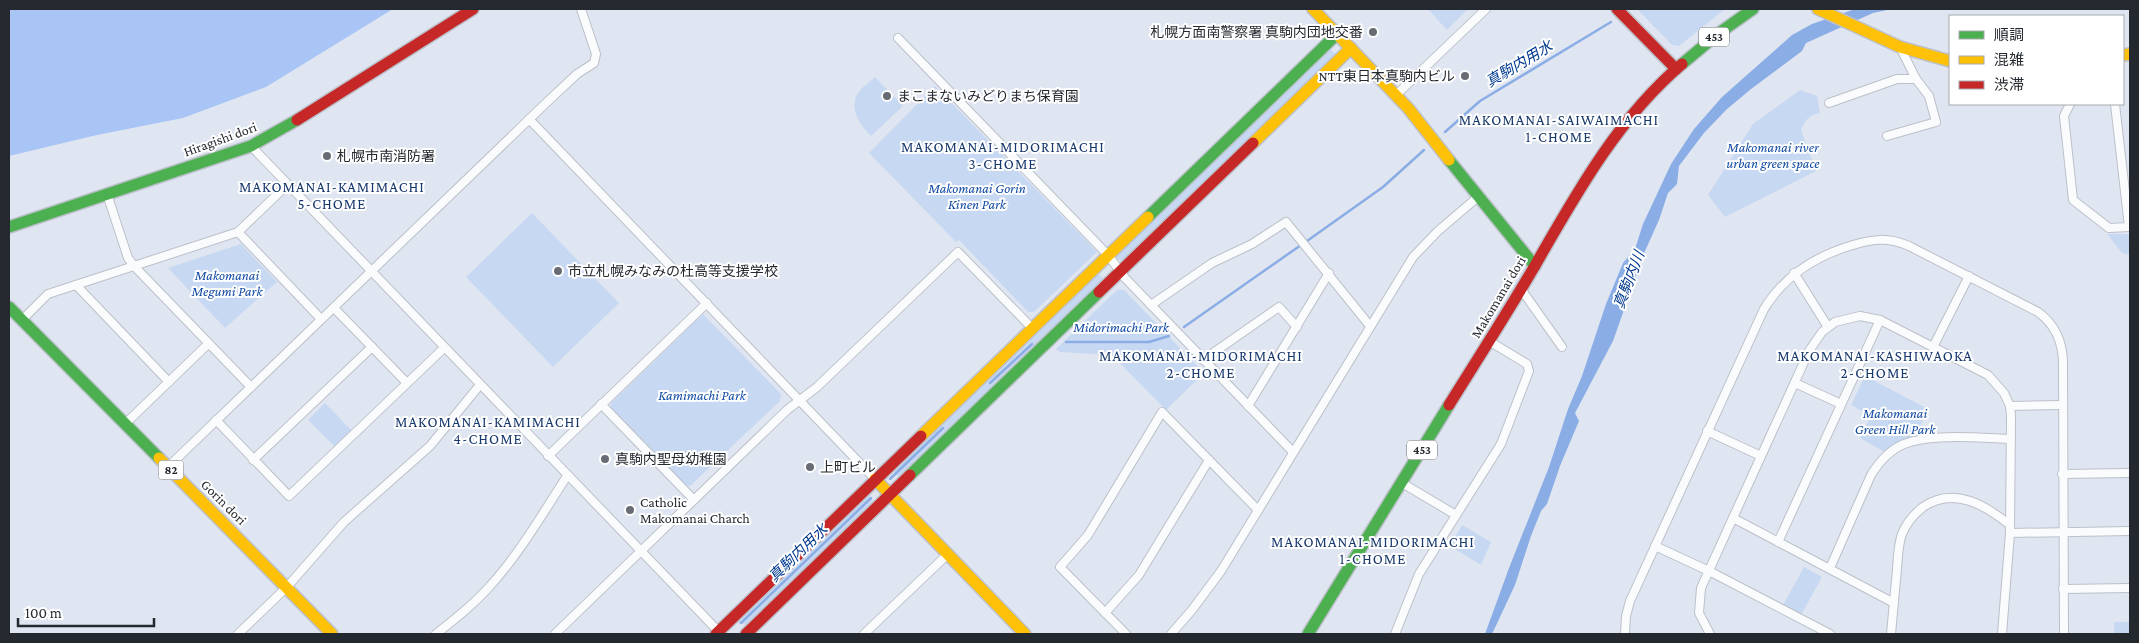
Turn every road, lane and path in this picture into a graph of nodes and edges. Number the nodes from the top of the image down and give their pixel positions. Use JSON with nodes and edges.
{"nodes":[{"id":1,"x":473,"y":9,"type":"edge"},
{"id":2,"x":581,"y":9,"type":"edge"},
{"id":3,"x":1313,"y":9,"type":"edge"},
{"id":4,"x":1486,"y":9,"type":"edge"},
{"id":5,"x":1617,"y":9,"type":"edge"},
{"id":6,"x":1753,"y":9,"type":"edge"},
{"id":7,"x":1818,"y":9,"type":"edge"},
{"id":8,"x":1338,"y":34,"type":"junction"},
{"id":9,"x":898,"y":38,"type":"dead end"},
{"id":10,"x":1900,"y":47,"type":"junction"},
{"id":11,"x":1351,"y":48,"type":"junction"},
{"id":12,"x":1949,"y":61,"type":"edge"},
{"id":13,"x":1676,"y":68,"type":"junction"},
{"id":14,"x":1916,"y":79,"type":"junction"},
{"id":15,"x":1396,"y":95,"type":"junction"},
{"id":16,"x":1829,"y":103,"type":"dead end"},
{"id":17,"x":2070,"y":105,"type":"edge"},
{"id":18,"x":2115,"y":105,"type":"edge"},
{"id":19,"x":529,"y":119,"type":"junction"},
{"id":20,"x":1887,"y":136,"type":"dead end"},
{"id":21,"x":250,"y":146,"type":"junction"},
{"id":22,"x":287,"y":185,"type":"junction"},
{"id":23,"x":107,"y":194,"type":"junction"},
{"id":24,"x":1480,"y":196,"type":"junction"},
{"id":25,"x":9,"y":227,"type":"edge"},
{"id":26,"x":238,"y":232,"type":"junction"},
{"id":27,"x":1108,"y":255,"type":"junction"},
{"id":28,"x":134,"y":266,"type":"junction"},
{"id":29,"x":1535,"y":266,"type":"junction"},
{"id":30,"x":370,"y":272,"type":"junction"},
{"id":31,"x":1120,"y":273,"type":"junction"},
{"id":32,"x":1328,"y":273,"type":"junction"},
{"id":33,"x":1794,"y":273,"type":"junction"},
{"id":34,"x":1969,"y":276,"type":"junction"},
{"id":35,"x":76,"y":285,"type":"junction"},
{"id":36,"x":1521,"y":289,"type":"junction"},
{"id":37,"x":707,"y":303,"type":"junction"},
{"id":38,"x":1152,"y":305,"type":"junction"},
{"id":39,"x":9,"y":307,"type":"edge"},
{"id":40,"x":334,"y":308,"type":"junction"},
{"id":41,"x":22,"y":320,"type":"junction"},
{"id":42,"x":322,"y":320,"type":"junction"},
{"id":43,"x":1880,"y":320,"type":"junction"},
{"id":44,"x":1370,"y":326,"type":"junction"},
{"id":45,"x":1297,"y":327,"type":"junction"},
{"id":46,"x":1828,"y":327,"type":"junction"},
{"id":47,"x":1032,"y":328,"type":"junction"},
{"id":48,"x":1490,"y":341,"type":"junction"},
{"id":49,"x":208,"y":344,"type":"junction"},
{"id":50,"x":372,"y":346,"type":"junction"},
{"id":51,"x":1562,"y":347,"type":"dead end"},
{"id":52,"x":1933,"y":347,"type":"junction"},
{"id":53,"x":444,"y":348,"type":"junction"},
{"id":54,"x":1204,"y":360,"type":"junction"},
{"id":55,"x":169,"y":382,"type":"junction"},
{"id":56,"x":407,"y":383,"type":"junction"},
{"id":57,"x":1794,"y":383,"type":"junction"},
{"id":58,"x":479,"y":386,"type":"junction"},
{"id":59,"x":251,"y":387,"type":"junction"},
{"id":60,"x":800,"y":401,"type":"junction"},
{"id":61,"x":601,"y":404,"type":"junction"},
{"id":62,"x":1842,"y":404,"type":"junction"},
{"id":63,"x":2063,"y":405,"type":"junction"},
{"id":64,"x":1248,"y":406,"type":"junction"},
{"id":65,"x":2010,"y":406,"type":"junction"},
{"id":66,"x":216,"y":420,"type":"junction"},
{"id":67,"x":125,"y":424,"type":"junction"},
{"id":68,"x":1707,"y":432,"type":"junction"},
{"id":69,"x":2011,"y":439,"type":"junction"},
{"id":70,"x":1293,"y":452,"type":"junction"},
{"id":71,"x":548,"y":456,"type":"junction"},
{"id":72,"x":1761,"y":456,"type":"junction"},
{"id":73,"x":253,"y":460,"type":"junction"},
{"id":74,"x":1209,"y":460,"type":"junction"},
{"id":75,"x":168,"y":467,"type":"junction"},
{"id":76,"x":2130,"y":473,"type":"edge"},
{"id":77,"x":2062,"y":474,"type":"junction"},
{"id":78,"x":567,"y":476,"type":"junction"},
{"id":79,"x":875,"y":479,"type":"junction"},
{"id":80,"x":1402,"y":483,"type":"junction"},
{"id":81,"x":890,"y":494,"type":"junction"},
{"id":82,"x":694,"y":500,"type":"junction"},
{"id":83,"x":1258,"y":510,"type":"junction"},
{"id":84,"x":1456,"y":515,"type":"junction"},
{"id":85,"x":1733,"y":518,"type":"junction"},
{"id":86,"x":2010,"y":529,"type":"junction"},
{"id":87,"x":2130,"y":531,"type":"edge"},
{"id":88,"x":2062,"y":532,"type":"junction"},
{"id":89,"x":1778,"y":542,"type":"junction"},
{"id":90,"x":1655,"y":546,"type":"junction"},
{"id":91,"x":640,"y":552,"type":"junction"},
{"id":92,"x":948,"y":554,"type":"junction"},
{"id":93,"x":1830,"y":568,"type":"junction"},
{"id":94,"x":1709,"y":571,"type":"junction"},
{"id":95,"x":287,"y":587,"type":"junction"},
{"id":96,"x":2130,"y":588,"type":"edge"},
{"id":97,"x":2063,"y":589,"type":"junction"},
{"id":98,"x":1894,"y":603,"type":"junction"},
{"id":99,"x":1104,"y":613,"type":"junction"},
{"id":100,"x":239,"y":634,"type":"edge"},
{"id":101,"x":332,"y":634,"type":"edge"},
{"id":102,"x":436,"y":634,"type":"edge"},
{"id":103,"x":555,"y":634,"type":"edge"},
{"id":104,"x":718,"y":634,"type":"edge"},
{"id":105,"x":746,"y":634,"type":"edge"},
{"id":106,"x":864,"y":634,"type":"edge"},
{"id":107,"x":1025,"y":634,"type":"edge"},
{"id":108,"x":1126,"y":634,"type":"edge"},
{"id":109,"x":1172,"y":634,"type":"edge"},
{"id":110,"x":1308,"y":634,"type":"edge"},
{"id":111,"x":1395,"y":634,"type":"edge"},
{"id":112,"x":1625,"y":634,"type":"edge"},
{"id":113,"x":1710,"y":634,"type":"edge"},
{"id":114,"x":1830,"y":634,"type":"edge"},
{"id":115,"x":1891,"y":634,"type":"edge"},
{"id":116,"x":2002,"y":634,"type":"edge"},
{"id":117,"x":2064,"y":634,"type":"edge"}],
"edges":[{"from":1,"to":21,"type":"main road","name":"Hiragishi dori"},
{"from":2,"to":19,"type":"street"},
{"from":3,"to":8,"type":"main road"},
{"from":4,"to":15,"type":"street"},
{"from":5,"to":13,"type":"main road"},
{"from":6,"to":13,"type":"main road","name":"Makomanai dori","number":"453"},
{"from":7,"to":10,"type":"main road"},
{"from":8,"to":11,"type":"main road"},
{"from":8,"to":27,"type":"main road"},
{"from":9,"to":27,"type":"street"},
{"from":10,"to":12,"type":"main road"},
{"from":10,"to":14,"type":"street"},
{"from":11,"to":15,"type":"main road"},
{"from":11,"to":31,"type":"main road"},
{"from":13,"to":29,"type":"main road","name":"Makomanai dori","number":"453"},
{"from":14,"to":16,"type":"street"},
{"from":14,"to":20,"type":"street"},
{"from":15,"to":24,"type":"main road"},
{"from":17,"to":18,"type":"street"},
{"from":19,"to":30,"type":"street"},
{"from":19,"to":37,"type":"street"},
{"from":21,"to":22,"type":"street"},
{"from":21,"to":23,"type":"main road","name":"Hiragishi dori"},
{"from":22,"to":26,"type":"street"},
{"from":22,"to":30,"type":"street"},
{"from":23,"to":25,"type":"main road","name":"Hiragishi dori"},
{"from":23,"to":28,"type":"street"},
{"from":24,"to":29,"type":"main road"},
{"from":24,"to":44,"type":"street"},
{"from":26,"to":28,"type":"street"},
{"from":26,"to":42,"type":"street"},
{"from":27,"to":31,"type":"street"},
{"from":27,"to":47,"type":"main road"},
{"from":28,"to":35,"type":"street"},
{"from":28,"to":49,"type":"street"},
{"from":29,"to":36,"type":"main road","name":"Makomanai dori","number":"453"},
{"from":30,"to":40,"type":"street"},
{"from":30,"to":53,"type":"street"},
{"from":31,"to":38,"type":"street"},
{"from":31,"to":81,"type":"main road"},
{"from":32,"to":38,"type":"street"},
{"from":32,"to":44,"type":"street"},
{"from":32,"to":45,"type":"street"},
{"from":33,"to":34,"type":"street"},
{"from":33,"to":46,"type":"street"},
{"from":33,"to":68,"type":"street"},
{"from":34,"to":52,"type":"street"},
{"from":34,"to":63,"type":"street"},
{"from":35,"to":41,"type":"street"},
{"from":35,"to":55,"type":"street"},
{"from":36,"to":48,"type":"main road","name":"Makomanai dori","number":"453"},
{"from":36,"to":51,"type":"street"},
{"from":37,"to":60,"type":"street"},
{"from":37,"to":61,"type":"street"},
{"from":38,"to":54,"type":"street"},
{"from":39,"to":41,"type":"main road","name":"Gorin dori","number":"82"},
{"from":40,"to":42,"type":"street"},
{"from":40,"to":50,"type":"street"},
{"from":41,"to":67,"type":"main road","name":"Gorin dori","number":"82"},
{"from":42,"to":59,"type":"street"},
{"from":43,"to":46,"type":"street"},
{"from":43,"to":52,"type":"street"},
{"from":43,"to":62,"type":"street"},
{"from":44,"to":70,"type":"street"},
{"from":45,"to":54,"type":"street"},
{"from":45,"to":64,"type":"street"},
{"from":46,"to":57,"type":"street"},
{"from":47,"to":60,"type":"street"},
{"from":47,"to":79,"type":"main road"},
{"from":48,"to":80,"type":"main road","name":"Makomanai dori","number":"453"},
{"from":48,"to":84,"type":"street"},
{"from":49,"to":55,"type":"street"},
{"from":49,"to":59,"type":"street"},
{"from":50,"to":56,"type":"street"},
{"from":50,"to":73,"type":"street"},
{"from":52,"to":65,"type":"street"},
{"from":53,"to":56,"type":"street"},
{"from":53,"to":58,"type":"street"},
{"from":54,"to":64,"type":"street"},
{"from":55,"to":67,"type":"street"},
{"from":56,"to":73,"type":"street"},
{"from":57,"to":62,"type":"street"},
{"from":57,"to":72,"type":"street"},
{"from":58,"to":71,"type":"street"},
{"from":58,"to":95,"type":"street"},
{"from":59,"to":66,"type":"street"},
{"from":60,"to":79,"type":"street"},
{"from":60,"to":82,"type":"street"},
{"from":61,"to":71,"type":"street"},
{"from":61,"to":82,"type":"street"},
{"from":62,"to":89,"type":"street"},
{"from":63,"to":65,"type":"street"},
{"from":63,"to":77,"type":"street"},
{"from":64,"to":70,"type":"street"},
{"from":65,"to":69,"type":"street"},
{"from":66,"to":73,"type":"street"},
{"from":66,"to":75,"type":"street"},
{"from":67,"to":75,"type":"main road","name":"Gorin dori","number":"82"},
{"from":68,"to":72,"type":"street"},
{"from":68,"to":90,"type":"street"},
{"from":69,"to":86,"type":"street"},
{"from":69,"to":93,"type":"street"},
{"from":70,"to":83,"type":"street"},
{"from":71,"to":78,"type":"street"},
{"from":72,"to":85,"type":"street"},
{"from":74,"to":83,"type":"street"},
{"from":74,"to":99,"type":"street"},
{"from":74,"to":99,"type":"street"},
{"from":75,"to":95,"type":"main road","name":"Gorin dori","number":"82"},
{"from":76,"to":77,"type":"street"},
{"from":77,"to":88,"type":"street"},
{"from":78,"to":91,"type":"street"},
{"from":78,"to":102,"type":"street"},
{"from":79,"to":81,"type":"main road"},
{"from":79,"to":104,"type":"main road"},
{"from":80,"to":84,"type":"street"},
{"from":80,"to":110,"type":"main road","name":"Makomanai dori","number":"453"},
{"from":81,"to":92,"type":"main road"},
{"from":81,"to":105,"type":"main road"},
{"from":82,"to":91,"type":"street"},
{"from":83,"to":109,"type":"street"},
{"from":84,"to":111,"type":"street"},
{"from":85,"to":89,"type":"street"},
{"from":85,"to":94,"type":"street"},
{"from":86,"to":88,"type":"street"},
{"from":86,"to":98,"type":"street"},
{"from":86,"to":116,"type":"street"},
{"from":87,"to":88,"type":"street"},
{"from":88,"to":97,"type":"street"},
{"from":89,"to":93,"type":"street"},
{"from":90,"to":94,"type":"street"},
{"from":90,"to":112,"type":"street"},
{"from":91,"to":103,"type":"street"},
{"from":91,"to":104,"type":"street"},
{"from":92,"to":106,"type":"street"},
{"from":92,"to":107,"type":"main road"},
{"from":93,"to":98,"type":"street"},
{"from":94,"to":113,"type":"street"},
{"from":94,"to":114,"type":"street"},
{"from":95,"to":100,"type":"street"},
{"from":95,"to":101,"type":"main road","name":"Gorin dori","number":"82"},
{"from":96,"to":97,"type":"street"},
{"from":97,"to":117,"type":"street"},
{"from":98,"to":115,"type":"street"},
{"from":99,"to":108,"type":"street"}]}
